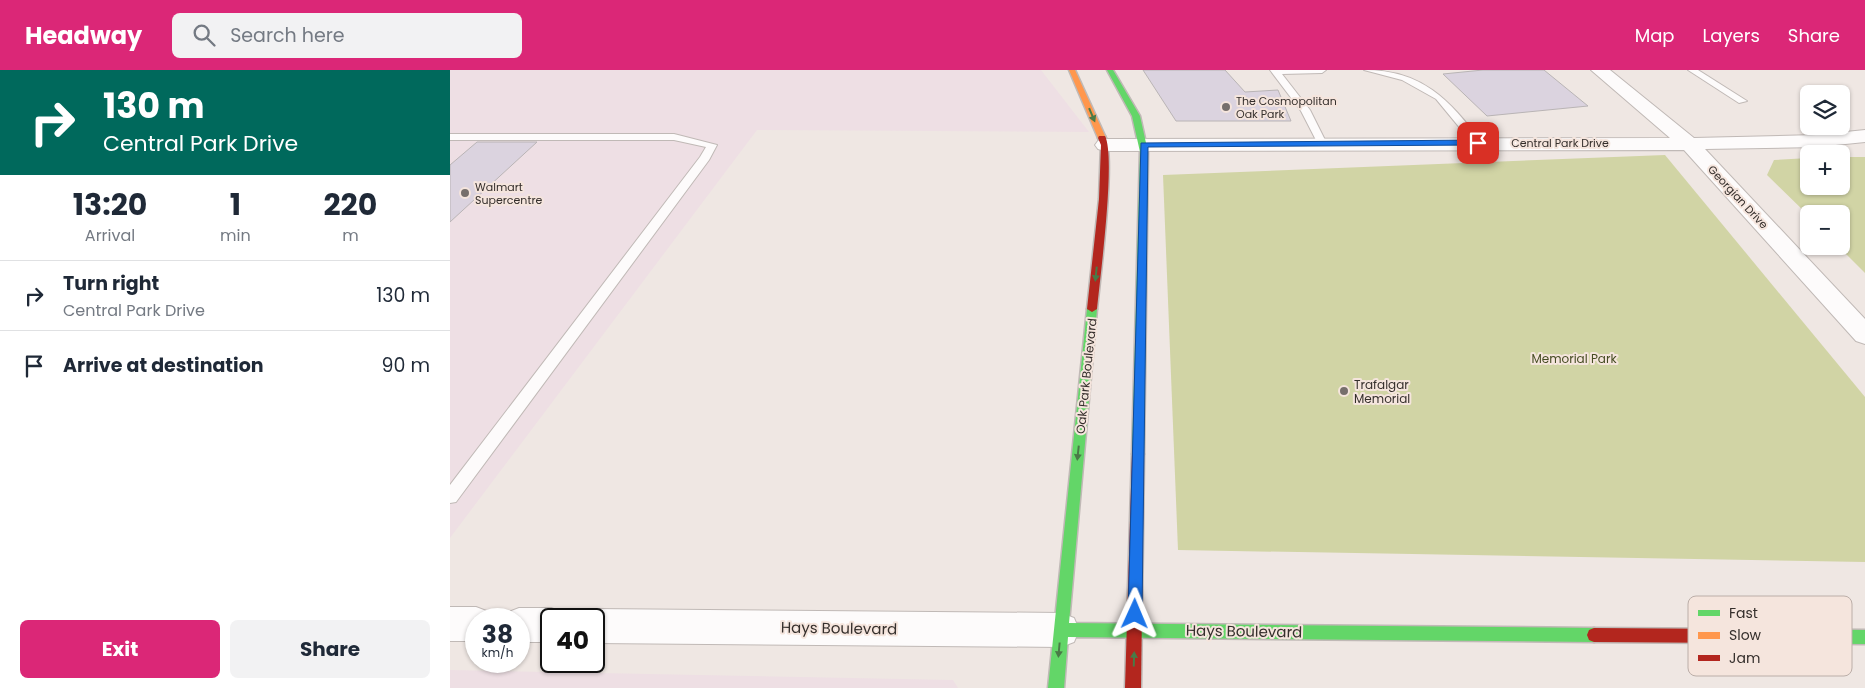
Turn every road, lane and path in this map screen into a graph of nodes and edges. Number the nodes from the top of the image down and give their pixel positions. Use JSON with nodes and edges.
{"nodes":[{"id":1,"x":1072,"y":70,"type":"edge"},
{"id":2,"x":1110,"y":70,"type":"edge"},
{"id":3,"x":1322,"y":70,"type":"edge"},
{"id":4,"x":1368,"y":70,"type":"edge"},
{"id":5,"x":1600,"y":70,"type":"edge"},
{"id":6,"x":1692,"y":70,"type":"edge"},
{"id":7,"x":1276,"y":71,"type":"edge"},
{"id":8,"x":1742,"y":101,"type":"dead end"},
{"id":9,"x":1865,"y":136,"type":"edge"},
{"id":10,"x":450,"y":137,"type":"edge"},
{"id":11,"x":1478,"y":143,"type":"junction"},
{"id":12,"x":1144,"y":144,"type":"junction"},
{"id":13,"x":1322,"y":144,"type":"junction"},
{"id":14,"x":1689,"y":144,"type":"junction"},
{"id":15,"x":1105,"y":145,"type":"junction"},
{"id":16,"x":1865,"y":335,"type":"edge"},
{"id":17,"x":450,"y":497,"type":"edge"},
{"id":18,"x":450,"y":624,"type":"edge"},
{"id":19,"x":465,"y":624,"type":"edge"},
{"id":20,"x":605,"y":626,"type":"edge"},
{"id":21,"x":1061,"y":630,"type":"junction"},
{"id":22,"x":1135,"y":630,"type":"junction"},
{"id":23,"x":1688,"y":635,"type":"edge"},
{"id":24,"x":1852,"y":637,"type":"edge"},
{"id":25,"x":1865,"y":637,"type":"edge"},
{"id":26,"x":1056,"y":688,"type":"edge"},
{"id":27,"x":1133,"y":688,"type":"edge"}],
"edges":[{"from":1,"to":15,"type":"street","name":"Oak Park Boulevard","one_way":true},
{"from":2,"to":12,"type":"street"},
{"from":3,"to":7,"type":"lane"},
{"from":4,"to":11,"type":"lane"},
{"from":5,"to":14,"type":"street","name":"Georgian Drive"},
{"from":6,"to":8,"type":"lane"},
{"from":7,"to":13,"type":"lane"},
{"from":9,"to":14,"type":"street","name":"Central Park Drive"},
{"from":10,"to":17,"type":"lane"},
{"from":11,"to":13,"type":"street","name":"Central Park Drive"},
{"from":11,"to":14,"type":"street","name":"Central Park Drive"},
{"from":12,"to":13,"type":"street","name":"Central Park Drive"},
{"from":12,"to":15,"type":"street","name":"Central Park Drive"},
{"from":12,"to":22,"type":"street"},
{"from":14,"to":16,"type":"street","name":"Georgian Drive"},
{"from":15,"to":21,"type":"street","name":"Oak Park Boulevard","one_way":true},
{"from":18,"to":19,"type":"street"},
{"from":20,"to":21,"type":"street","name":"Hays Boulevard"},
{"from":21,"to":22,"type":"street","name":"Hays Boulevard"},
{"from":21,"to":26,"type":"street","name":"Oak Park Boulevard","one_way":true},
{"from":22,"to":23,"type":"street","name":"Hays Boulevard"},
{"from":27,"to":22,"type":"street","one_way":true},
{"from":24,"to":25,"type":"street","name":"Hays Boulevard"}]}
